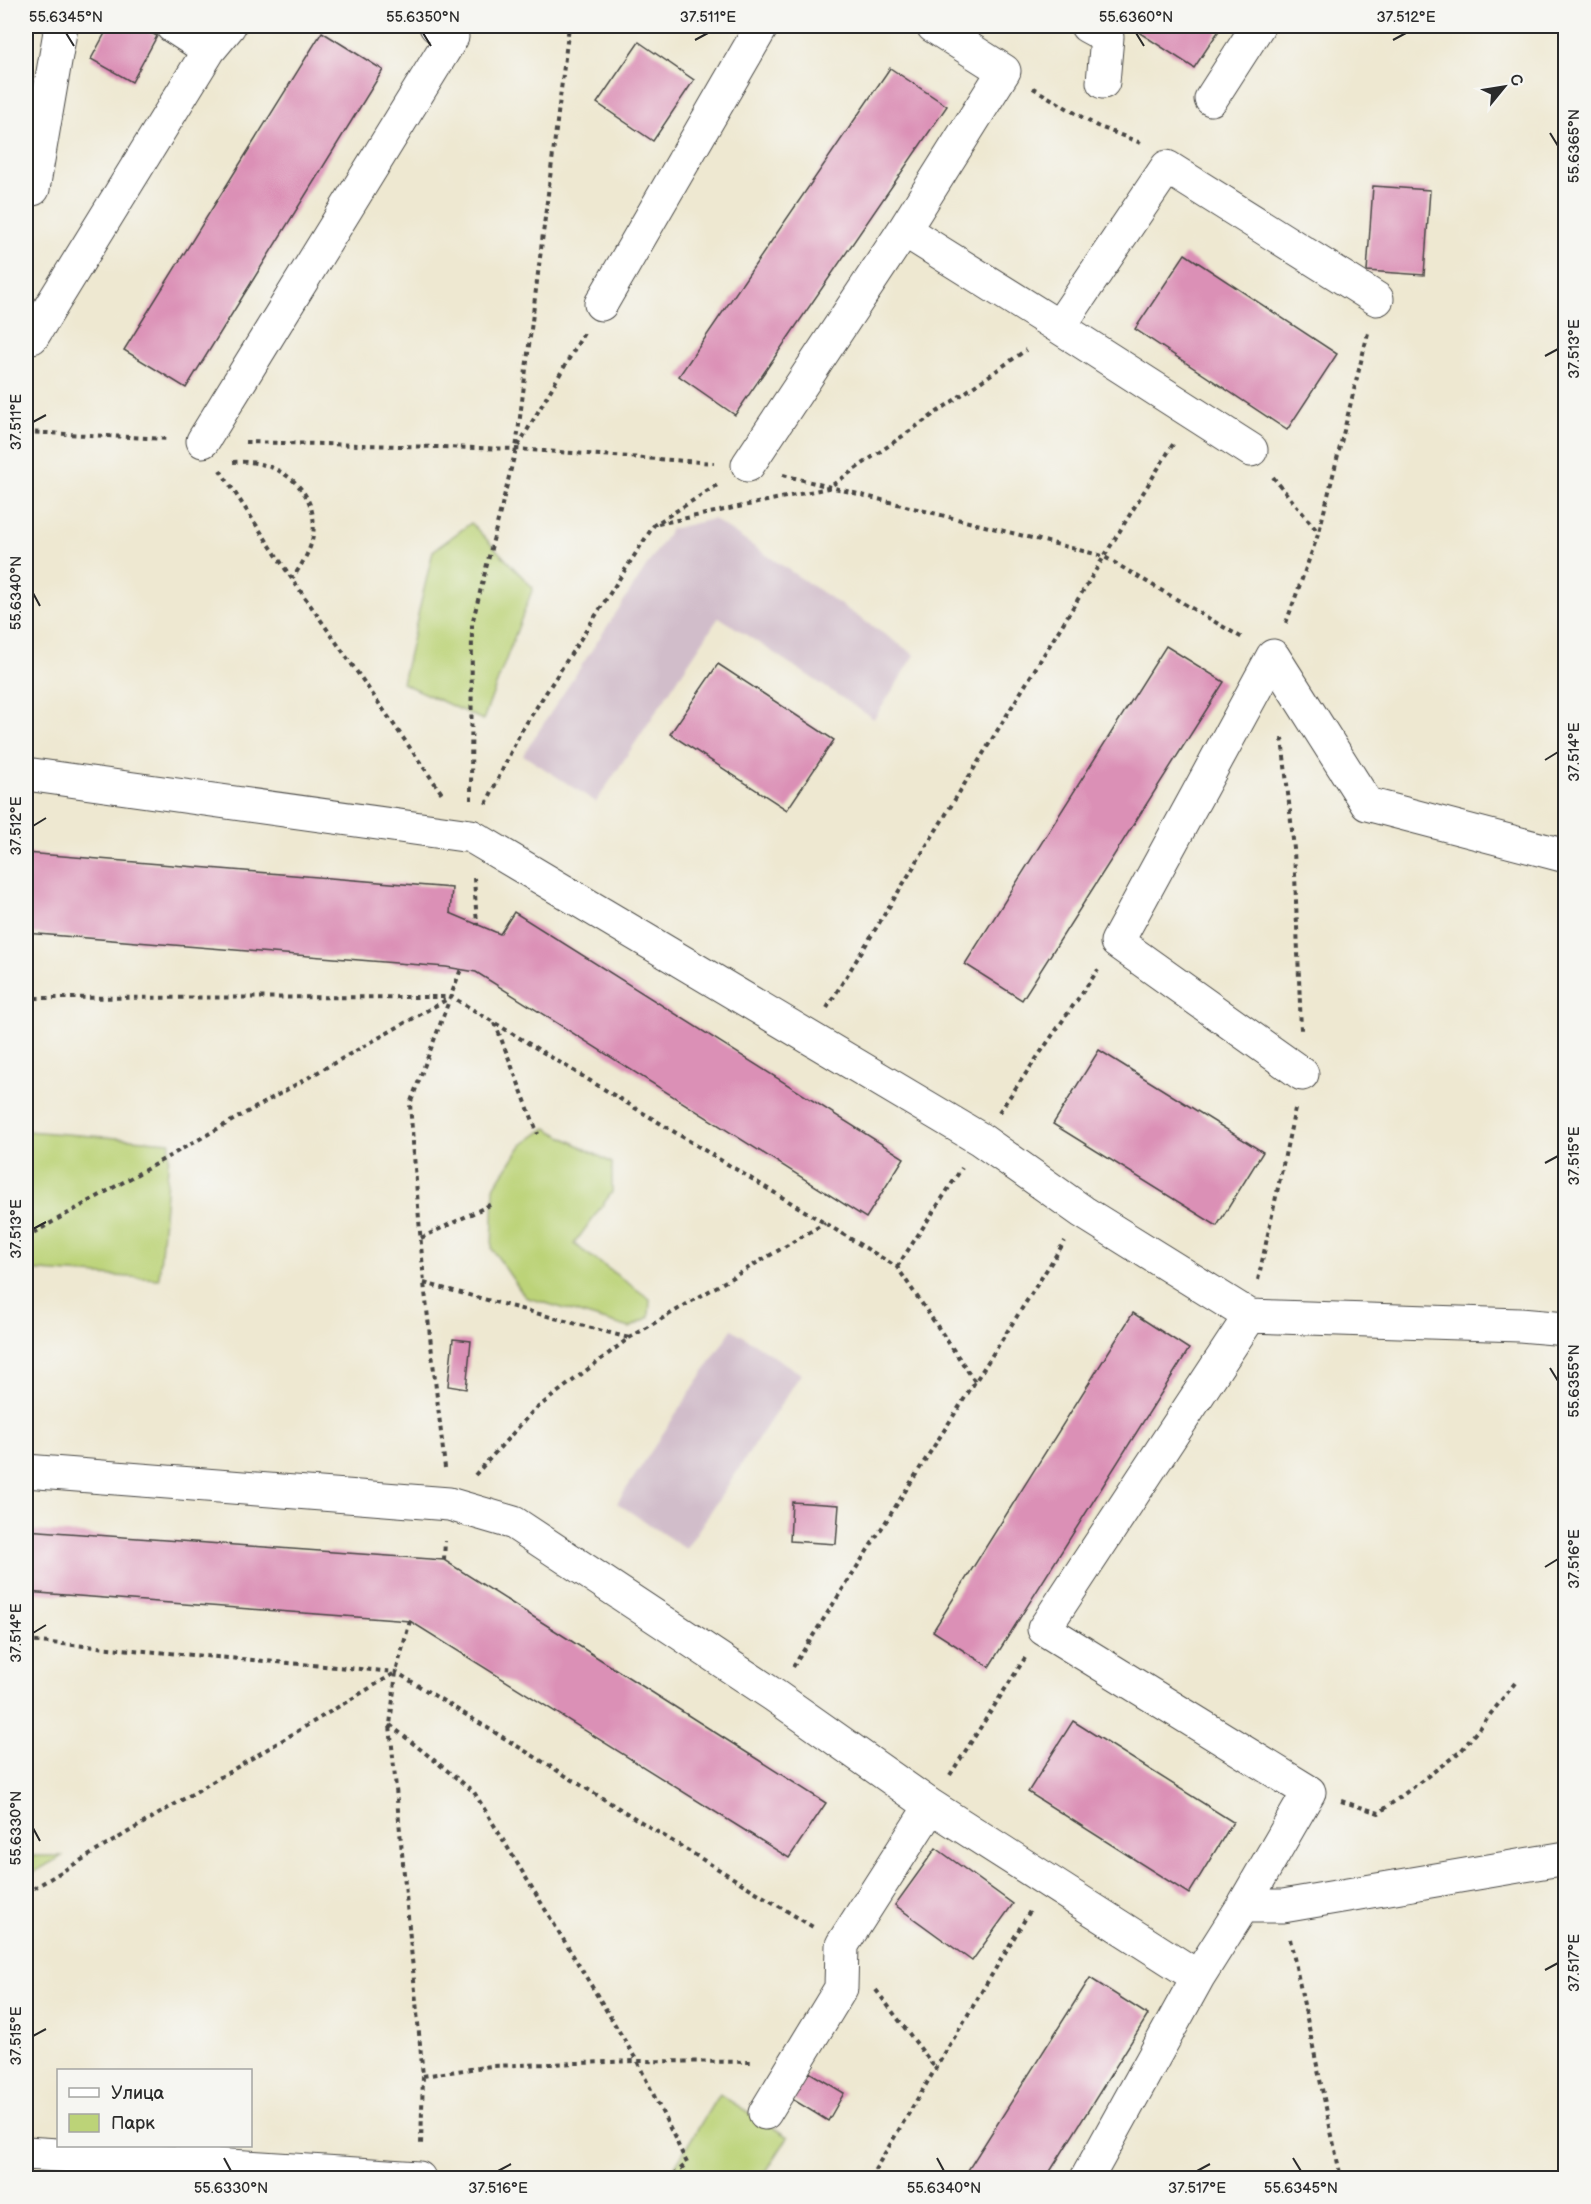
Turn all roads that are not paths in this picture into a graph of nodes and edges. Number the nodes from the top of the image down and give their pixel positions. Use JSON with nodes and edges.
{"nodes":[{"id":1,"x":61,"y":26,"type":"edge"},
{"id":2,"x":172,"y":26,"type":"edge"},
{"id":3,"x":436,"y":26,"type":"edge"},
{"id":4,"x":933,"y":26,"type":"edge"},
{"id":5,"x":1087,"y":26,"type":"edge"},
{"id":6,"x":1258,"y":26,"type":"edge"},
{"id":7,"x":751,"y":29,"type":"edge"},
{"id":8,"x":219,"y":38,"type":"edge"},
{"id":9,"x":1103,"y":82,"type":"dead end"},
{"id":10,"x":1211,"y":99,"type":"dead end"},
{"id":11,"x":33,"y":189,"type":"dead end"},
{"id":12,"x":904,"y":230,"type":"junction"},
{"id":13,"x":1377,"y":299,"type":"road end"},
{"id":14,"x":601,"y":304,"type":"road end"},
{"id":15,"x":1059,"y":327,"type":"junction"},
{"id":16,"x":32,"y":337,"type":"dead end"},
{"id":17,"x":203,"y":441,"type":"road end"},
{"id":18,"x":1251,"y":450,"type":"road end"},
{"id":19,"x":748,"y":465,"type":"road end"},
{"id":20,"x":26,"y":774,"type":"edge"},
{"id":21,"x":1566,"y":856,"type":"edge"},
{"id":22,"x":1302,"y":1074,"type":"road end"},
{"id":23,"x":1250,"y":1316,"type":"junction"},
{"id":24,"x":1566,"y":1329,"type":"edge"},
{"id":25,"x":26,"y":1471,"type":"edge"},
{"id":26,"x":931,"y":1806,"type":"junction"},
{"id":27,"x":1566,"y":1858,"type":"edge"},
{"id":28,"x":1243,"y":1906,"type":"junction"},
{"id":29,"x":1198,"y":1977,"type":"junction"},
{"id":30,"x":765,"y":2113,"type":"dead end"},
{"id":31,"x":26,"y":2153,"type":"edge"},
{"id":32,"x":420,"y":2167,"type":"edge"},
{"id":33,"x":1087,"y":2178,"type":"edge"}],
"edges":[{"from":1,"to":11,"type":"lane"},
{"from":2,"to":8,"type":"lane"},
{"from":3,"to":17,"type":"lane"},
{"from":4,"to":12,"type":"lane"},
{"from":5,"to":9,"type":"lane"},
{"from":6,"to":10,"type":"lane"},
{"from":7,"to":14,"type":"lane"},
{"from":8,"to":16,"type":"lane"},
{"from":12,"to":15,"type":"lane"},
{"from":12,"to":19,"type":"lane"},
{"from":13,"to":15,"type":"lane"},
{"from":15,"to":18,"type":"lane"},
{"from":20,"to":23,"type":"lane"},
{"from":21,"to":22,"type":"lane"},
{"from":23,"to":24,"type":"lane"},
{"from":23,"to":28,"type":"lane"},
{"from":25,"to":26,"type":"lane"},
{"from":26,"to":29,"type":"lane"},
{"from":26,"to":30,"type":"lane"},
{"from":27,"to":28,"type":"lane"},
{"from":28,"to":29,"type":"lane"},
{"from":29,"to":33,"type":"lane"},
{"from":31,"to":32,"type":"lane"}]}
